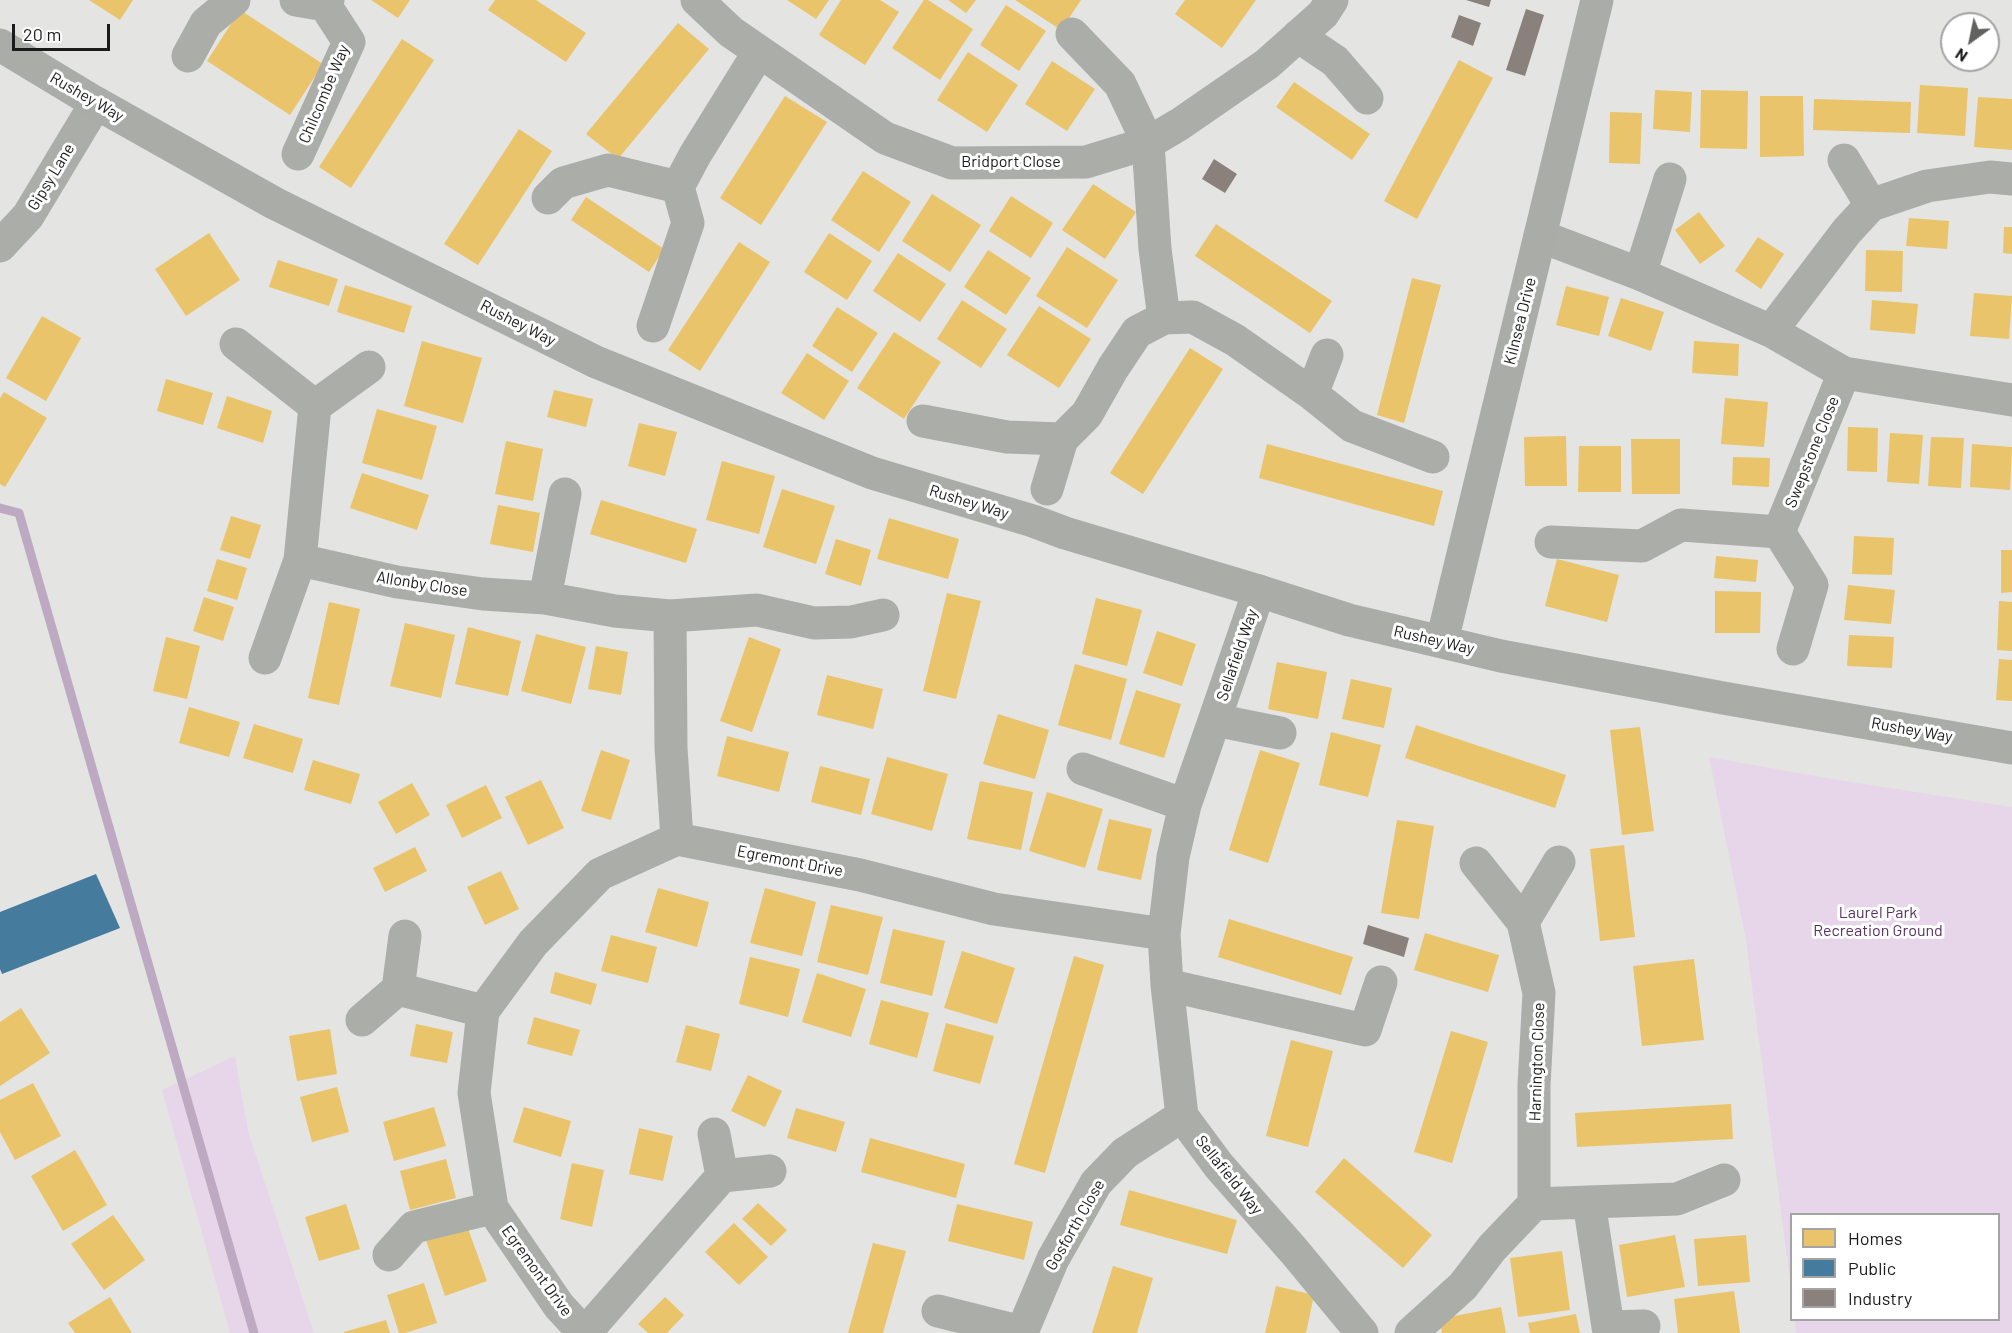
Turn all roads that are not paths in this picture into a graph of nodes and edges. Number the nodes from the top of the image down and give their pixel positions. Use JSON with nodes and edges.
{"nodes":[{"id":1,"x":234,"y":0,"type":"edge"},
{"id":2,"x":697,"y":0,"type":"edge"},
{"id":3,"x":1332,"y":0,"type":"edge"},
{"id":4,"x":1597,"y":0,"type":"edge"},
{"id":5,"x":316,"y":2,"type":"edge"},
{"id":6,"x":1072,"y":34,"type":"dead end"},
{"id":7,"x":1298,"y":36,"type":"junction"},
{"id":8,"x":0,"y":45,"type":"edge"},
{"id":9,"x":759,"y":52,"type":"junction"},
{"id":10,"x":188,"y":56,"type":"dead end"},
{"id":11,"x":1367,"y":98,"type":"dead end"},
{"id":12,"x":96,"y":103,"type":"junction"},
{"id":13,"x":1148,"y":143,"type":"junction"},
{"id":14,"x":298,"y":154,"type":"dead end"},
{"id":15,"x":1844,"y":160,"type":"dead end"},
{"id":16,"x":1670,"y":179,"type":"dead end"},
{"id":17,"x":2012,"y":179,"type":"edge"},
{"id":18,"x":678,"y":187,"type":"junction"},
{"id":19,"x":548,"y":198,"type":"dead end"},
{"id":20,"x":1871,"y":205,"type":"junction"},
{"id":21,"x":1540,"y":236,"type":"junction"},
{"id":22,"x":0,"y":246,"type":"edge"},
{"id":23,"x":1640,"y":274,"type":"junction"},
{"id":24,"x":1164,"y":318,"type":"junction"},
{"id":25,"x":653,"y":326,"type":"dead end"},
{"id":26,"x":1772,"y":331,"type":"junction"},
{"id":27,"x":236,"y":344,"type":"dead end"},
{"id":28,"x":1327,"y":355,"type":"dead end"},
{"id":29,"x":369,"y":367,"type":"dead end"},
{"id":30,"x":1844,"y":373,"type":"junction"},
{"id":31,"x":1312,"y":394,"type":"junction"},
{"id":32,"x":2012,"y":400,"type":"edge"},
{"id":33,"x":315,"y":406,"type":"junction"},
{"id":34,"x":923,"y":421,"type":"dead end"},
{"id":35,"x":1062,"y":439,"type":"junction"},
{"id":36,"x":1433,"y":457,"type":"dead end"},
{"id":37,"x":1047,"y":489,"type":"dead end"},
{"id":38,"x":565,"y":494,"type":"dead end"},
{"id":39,"x":1779,"y":532,"type":"junction"},
{"id":40,"x":1551,"y":542,"type":"dead end"},
{"id":41,"x":300,"y":560,"type":"junction"},
{"id":42,"x":1259,"y":591,"type":"junction"},
{"id":43,"x":545,"y":598,"type":"junction"},
{"id":44,"x":670,"y":615,"type":"junction"},
{"id":45,"x":883,"y":615,"type":"dead end"},
{"id":46,"x":1442,"y":641,"type":"junction"},
{"id":47,"x":1794,"y":649,"type":"dead end"},
{"id":48,"x":266,"y":658,"type":"dead end"},
{"id":49,"x":1215,"y":720,"type":"junction"},
{"id":50,"x":1280,"y":733,"type":"dead end"},
{"id":51,"x":2012,"y":748,"type":"edge"},
{"id":52,"x":1083,"y":769,"type":"dead end"},
{"id":53,"x":1185,"y":805,"type":"junction"},
{"id":54,"x":676,"y":839,"type":"junction"},
{"id":55,"x":1559,"y":862,"type":"dead end"},
{"id":56,"x":1476,"y":863,"type":"dead end"},
{"id":57,"x":1523,"y":922,"type":"junction"},
{"id":58,"x":1164,"y":934,"type":"junction"},
{"id":59,"x":405,"y":936,"type":"dead end"},
{"id":60,"x":1381,"y":982,"type":"dead end"},
{"id":61,"x":1167,"y":985,"type":"junction"},
{"id":62,"x":398,"y":989,"type":"junction"},
{"id":63,"x":483,"y":1011,"type":"junction"},
{"id":64,"x":362,"y":1020,"type":"dead end"},
{"id":65,"x":1182,"y":1116,"type":"junction"},
{"id":66,"x":714,"y":1134,"type":"dead end"},
{"id":67,"x":770,"y":1171,"type":"dead end"},
{"id":68,"x":722,"y":1176,"type":"junction"},
{"id":69,"x":1724,"y":1180,"type":"dead end"},
{"id":70,"x":1589,"y":1202,"type":"junction"},
{"id":71,"x":1534,"y":1204,"type":"junction"},
{"id":72,"x":492,"y":1208,"type":"junction"},
{"id":73,"x":389,"y":1255,"type":"dead end"},
{"id":74,"x":938,"y":1311,"type":"dead end"},
{"id":75,"x":1644,"y":1326,"type":"dead end"},
{"id":76,"x":584,"y":1333,"type":"edge"},
{"id":77,"x":1023,"y":1333,"type":"edge"},
{"id":78,"x":1362,"y":1333,"type":"edge"},
{"id":79,"x":1411,"y":1333,"type":"edge"}],
"edges":[{"from":1,"to":10,"type":"street"},
{"from":2,"to":9,"type":"street","name":"Bridport Close"},
{"from":3,"to":7,"type":"street","name":"Bridport Close"},
{"from":4,"to":21,"type":"street","name":"Kilnsea Drive"},
{"from":5,"to":14,"type":"street","name":"Chilcombe Way"},
{"from":6,"to":13,"type":"street"},
{"from":7,"to":11,"type":"street"},
{"from":7,"to":13,"type":"street","name":"Bridport Close"},
{"from":8,"to":12,"type":"street","name":"Rushey Way"},
{"from":9,"to":13,"type":"street","name":"Bridport Close"},
{"from":9,"to":18,"type":"street"},
{"from":12,"to":22,"type":"street","name":"Gipsy Lane"},
{"from":12,"to":42,"type":"street","name":"Rushey Way"},
{"from":13,"to":24,"type":"street"},
{"from":15,"to":20,"type":"street"},
{"from":16,"to":23,"type":"street"},
{"from":17,"to":20,"type":"street"},
{"from":18,"to":19,"type":"street"},
{"from":18,"to":25,"type":"street"},
{"from":20,"to":26,"type":"street"},
{"from":21,"to":23,"type":"street"},
{"from":21,"to":46,"type":"street","name":"Kilnsea Drive"},
{"from":23,"to":26,"type":"street"},
{"from":24,"to":31,"type":"street"},
{"from":24,"to":35,"type":"street"},
{"from":26,"to":30,"type":"street"},
{"from":27,"to":33,"type":"street"},
{"from":28,"to":31,"type":"street"},
{"from":29,"to":33,"type":"street"},
{"from":30,"to":32,"type":"street"},
{"from":30,"to":39,"type":"street","name":"Swepstone Close"},
{"from":31,"to":36,"type":"street"},
{"from":33,"to":41,"type":"street"},
{"from":34,"to":35,"type":"street"},
{"from":35,"to":37,"type":"street"},
{"from":38,"to":43,"type":"street"},
{"from":39,"to":40,"type":"street"},
{"from":39,"to":47,"type":"street"},
{"from":41,"to":43,"type":"street","name":"Allonby Close"},
{"from":41,"to":48,"type":"street"},
{"from":42,"to":46,"type":"street","name":"Rushey Way"},
{"from":42,"to":49,"type":"street","name":"Sellafield Way"},
{"from":43,"to":44,"type":"street","name":"Allonby Close"},
{"from":44,"to":45,"type":"street","name":"Allonby Close"},
{"from":44,"to":54,"type":"street"},
{"from":46,"to":51,"type":"street","name":"Rushey Way"},
{"from":49,"to":50,"type":"street","name":"Sellafield Way"},
{"from":49,"to":53,"type":"street","name":"Sellafield Way"},
{"from":52,"to":53,"type":"street"},
{"from":53,"to":58,"type":"street","name":"Sellafield Way"},
{"from":54,"to":58,"type":"street","name":"Egremont Drive"},
{"from":54,"to":63,"type":"street"},
{"from":55,"to":57,"type":"street"},
{"from":56,"to":57,"type":"street","name":"Harnington Close"},
{"from":57,"to":71,"type":"street","name":"Harnington Close"},
{"from":58,"to":61,"type":"street","name":"Sellafield Way"},
{"from":59,"to":62,"type":"street"},
{"from":60,"to":61,"type":"street"},
{"from":61,"to":65,"type":"street","name":"Sellafield Way"},
{"from":62,"to":63,"type":"street"},
{"from":62,"to":64,"type":"street"},
{"from":63,"to":72,"type":"street","name":"Egremont Drive"},
{"from":65,"to":77,"type":"street","name":"Gosforth Close"},
{"from":65,"to":78,"type":"street","name":"Sellafield Way"},
{"from":66,"to":68,"type":"street"},
{"from":67,"to":68,"type":"street"},
{"from":68,"to":76,"type":"street","name":"Egremont Drive"},
{"from":69,"to":70,"type":"street"},
{"from":70,"to":71,"type":"street"},
{"from":70,"to":75,"type":"street"},
{"from":71,"to":79,"type":"street"},
{"from":72,"to":73,"type":"street","name":"Egremont Drive"},
{"from":72,"to":76,"type":"street","name":"Egremont Drive"},
{"from":74,"to":77,"type":"street","name":"Gosforth Close"}]}
